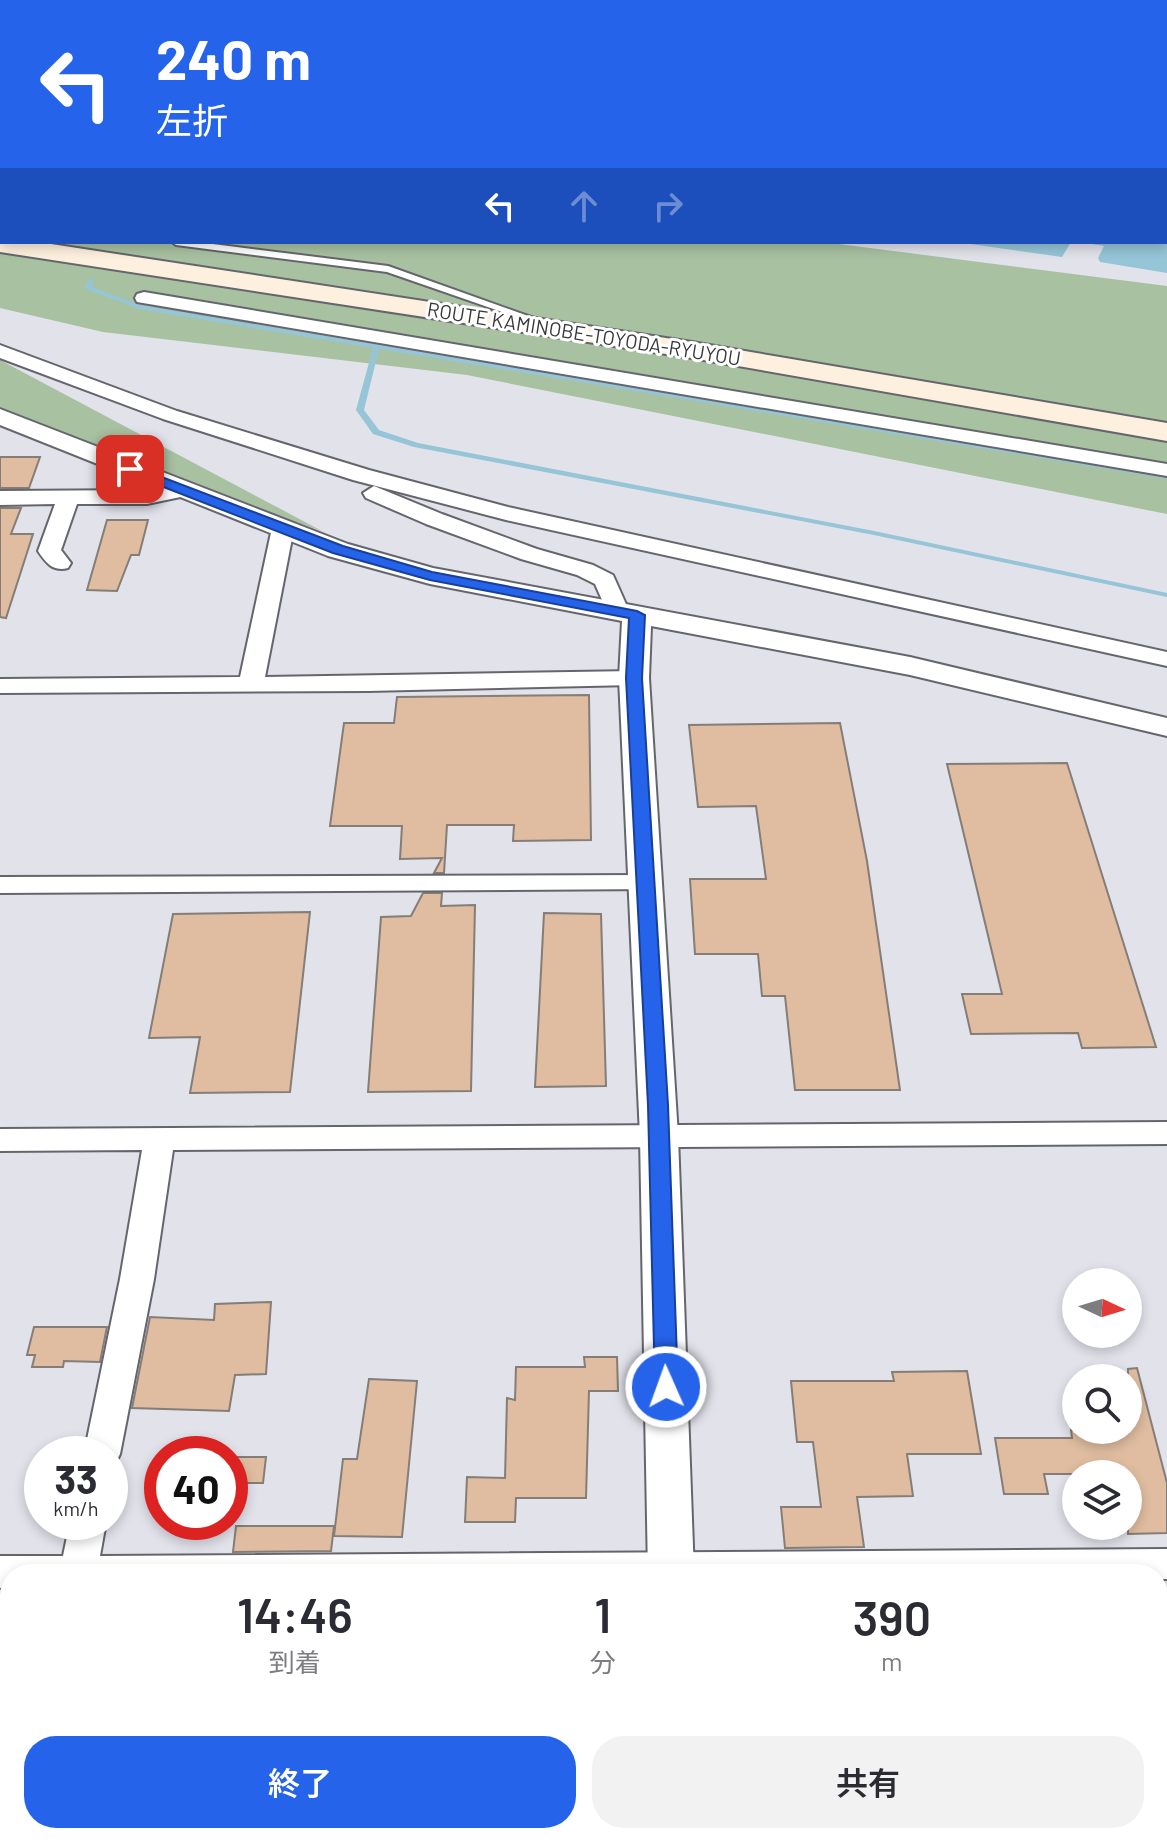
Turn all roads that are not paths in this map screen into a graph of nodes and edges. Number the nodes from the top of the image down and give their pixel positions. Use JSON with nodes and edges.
{"nodes":[{"id":1,"x":0,"y":244,"type":"edge"},
{"id":2,"x":192,"y":244,"type":"edge"},
{"id":3,"x":144,"y":298,"type":"dead end"},
{"id":4,"x":566,"y":331,"type":"junction"},
{"id":5,"x":0,"y":351,"type":"edge"},
{"id":6,"x":0,"y":416,"type":"edge"},
{"id":7,"x":1167,"y":432,"type":"edge"},
{"id":8,"x":329,"y":466,"type":"junction"},
{"id":9,"x":1167,"y":470,"type":"edge"},
{"id":10,"x":182,"y":490,"type":"junction"},
{"id":11,"x":0,"y":498,"type":"edge"},
{"id":12,"x":68,"y":498,"type":"junction"},
{"id":13,"x":283,"y":528,"type":"junction"},
{"id":14,"x":60,"y":563,"type":"dead end"},
{"id":15,"x":627,"y":613,"type":"junction"},
{"id":16,"x":1167,"y":659,"type":"edge"},
{"id":17,"x":634,"y":678,"type":"junction"},
{"id":18,"x":251,"y":684,"type":"junction"},
{"id":19,"x":0,"y":686,"type":"edge"},
{"id":20,"x":1167,"y":727,"type":"edge"},
{"id":21,"x":647,"y":883,"type":"junction"},
{"id":22,"x":0,"y":885,"type":"edge"},
{"id":23,"x":1167,"y":1133,"type":"edge"},
{"id":24,"x":659,"y":1136,"type":"junction"},
{"id":25,"x":159,"y":1139,"type":"junction"},
{"id":26,"x":0,"y":1140,"type":"edge"},
{"id":27,"x":106,"y":1436,"type":"edge"},
{"id":28,"x":84,"y":1540,"type":"edge"},
{"id":29,"x":80,"y":1564,"type":"edge"},
{"id":30,"x":671,"y":1564,"type":"edge"}],
"edges":[{"from":1,"to":4,"type":"main road","name":"ROUTE KAMINOBE-TOYODA-RYUYOU"},
{"from":2,"to":4,"type":"lane"},
{"from":3,"to":9,"type":"street"},
{"from":4,"to":7,"type":"main road","name":"ROUTE KAMINOBE-TOYODA-RYUYOU"},
{"from":5,"to":8,"type":"street"},
{"from":6,"to":10,"type":"street"},
{"from":8,"to":15,"type":"street"},
{"from":8,"to":16,"type":"street"},
{"from":10,"to":12,"type":"street"},
{"from":10,"to":13,"type":"street"},
{"from":11,"to":12,"type":"street"},
{"from":12,"to":14,"type":"street"},
{"from":13,"to":15,"type":"street"},
{"from":13,"to":18,"type":"street"},
{"from":15,"to":17,"type":"street"},
{"from":15,"to":20,"type":"street"},
{"from":17,"to":18,"type":"street"},
{"from":17,"to":21,"type":"street"},
{"from":18,"to":19,"type":"street"},
{"from":21,"to":22,"type":"street"},
{"from":21,"to":24,"type":"street"},
{"from":23,"to":24,"type":"street"},
{"from":24,"to":25,"type":"street"},
{"from":24,"to":30,"type":"street"},
{"from":25,"to":26,"type":"street"},
{"from":25,"to":27,"type":"street"},
{"from":28,"to":29,"type":"street"}]}
